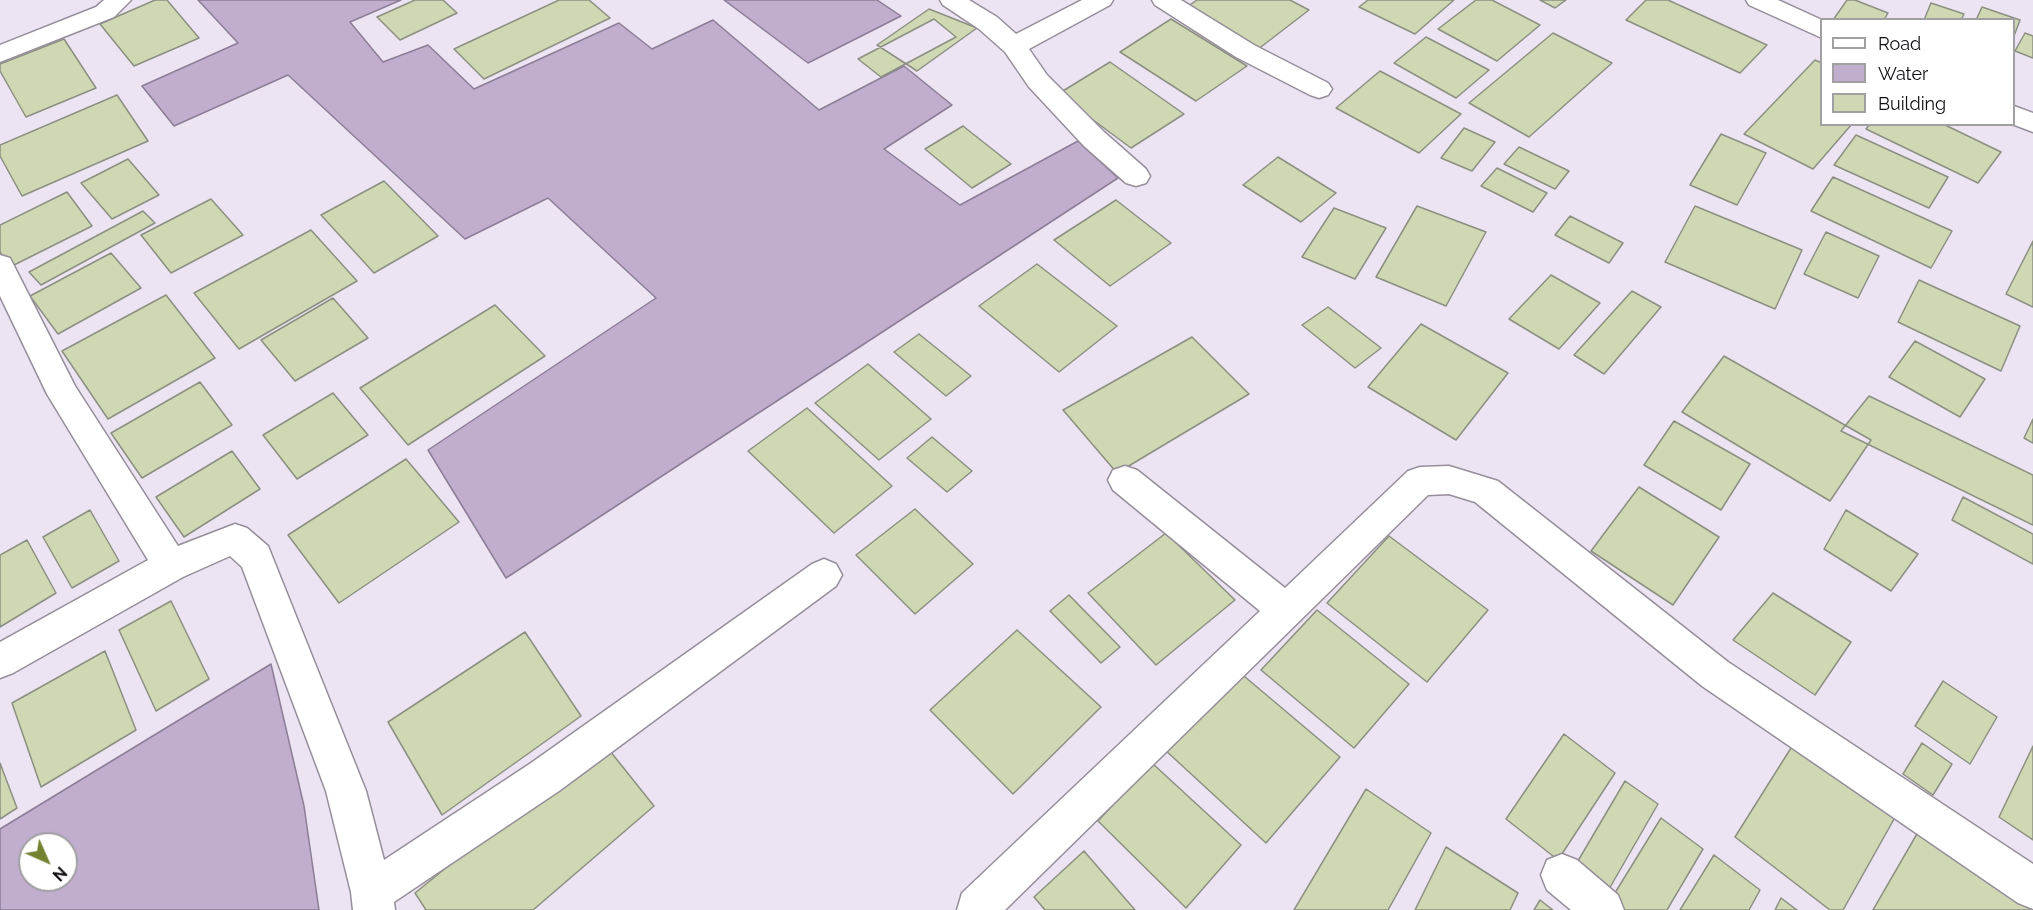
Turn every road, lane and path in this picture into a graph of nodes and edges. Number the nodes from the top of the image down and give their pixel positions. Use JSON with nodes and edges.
{"nodes":[{"id":1,"x":119,"y":0,"type":"edge"},
{"id":2,"x":952,"y":0,"type":"edge"},
{"id":3,"x":1101,"y":0,"type":"edge"},
{"id":4,"x":1164,"y":0,"type":"edge"},
{"id":5,"x":1758,"y":0,"type":"edge"},
{"id":6,"x":1820,"y":30,"type":"edge"},
{"id":7,"x":1014,"y":46,"type":"junction"},
{"id":8,"x":0,"y":54,"type":"edge"},
{"id":9,"x":1319,"y":89,"type":"dead end"},
{"id":10,"x":2015,"y":116,"type":"edge"},
{"id":11,"x":2033,"y":123,"type":"edge"},
{"id":12,"x":1136,"y":176,"type":"dead end"},
{"id":13,"x":0,"y":266,"type":"edge"},
{"id":14,"x":1125,"y":480,"type":"dead end"},
{"id":15,"x":171,"y":566,"type":"junction"},
{"id":16,"x":824,"y":575,"type":"dead end"},
{"id":17,"x":1286,"y":610,"type":"junction"},
{"id":18,"x":0,"y":661,"type":"edge"},
{"id":19,"x":1562,"y":875,"type":"dead end"},
{"id":20,"x":2033,"y":888,"type":"edge"},
{"id":21,"x":373,"y":901,"type":"edge"},
{"id":22,"x":977,"y":908,"type":"dead end"},
{"id":23,"x":1604,"y":910,"type":"edge"}],
"edges":[{"from":1,"to":8,"type":"street"},
{"from":2,"to":7,"type":"street"},
{"from":3,"to":7,"type":"street"},
{"from":4,"to":9,"type":"street"},
{"from":5,"to":6,"type":"street"},
{"from":7,"to":12,"type":"street"},
{"from":10,"to":11,"type":"street"},
{"from":13,"to":15,"type":"street"},
{"from":14,"to":17,"type":"street"},
{"from":15,"to":18,"type":"street"},
{"from":15,"to":21,"type":"street"},
{"from":16,"to":21,"type":"street"},
{"from":17,"to":20,"type":"street"},
{"from":17,"to":22,"type":"street"},
{"from":19,"to":23,"type":"street"}]}
